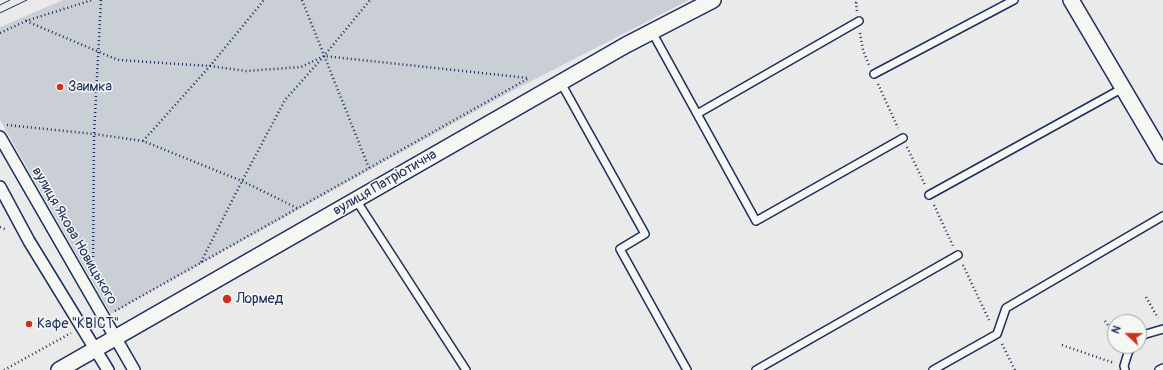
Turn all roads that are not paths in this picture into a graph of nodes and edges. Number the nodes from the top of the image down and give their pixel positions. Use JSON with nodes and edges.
{"nodes":[{"id":1,"x":713,"y":0,"type":"edge"},
{"id":2,"x":1014,"y":0,"type":"edge"},
{"id":3,"x":1071,"y":0,"type":"edge"},
{"id":4,"x":858,"y":21,"type":"dead end"},
{"id":5,"x":652,"y":32,"type":"junction"},
{"id":6,"x":874,"y":74,"type":"dead end"},
{"id":7,"x":561,"y":83,"type":"junction"},
{"id":8,"x":1122,"y":88,"type":"junction"},
{"id":9,"x":697,"y":114,"type":"junction"},
{"id":10,"x":0,"y":137,"type":"edge"},
{"id":11,"x":903,"y":138,"type":"dead end"},
{"id":12,"x":1163,"y":156,"type":"edge"},
{"id":13,"x":0,"y":188,"type":"edge"},
{"id":14,"x":929,"y":195,"type":"dead end"},
{"id":15,"x":356,"y":200,"type":"junction"},
{"id":16,"x":1163,"y":216,"type":"edge"},
{"id":17,"x":958,"y":255,"type":"dead end"},
{"id":18,"x":1163,"y":329,"type":"edge"},
{"id":19,"x":1147,"y":334,"type":"edge"},
{"id":20,"x":115,"y":338,"type":"junction"},
{"id":21,"x":96,"y":348,"type":"junction"},
{"id":22,"x":1128,"y":354,"type":"edge"},
{"id":23,"x":1124,"y":368,"type":"edge"},
{"id":24,"x":1163,"y":368,"type":"edge"},
{"id":25,"x":59,"y":370,"type":"edge"},
{"id":26,"x":108,"y":370,"type":"edge"},
{"id":27,"x":134,"y":370,"type":"edge"},
{"id":28,"x":466,"y":370,"type":"edge"},
{"id":29,"x":687,"y":370,"type":"edge"},
{"id":30,"x":756,"y":370,"type":"edge"},
{"id":31,"x":933,"y":370,"type":"edge"},
{"id":32,"x":1159,"y":370,"type":"edge"}],
"edges":[{"from":1,"to":5,"type":"street","name":"вулиця Патріотична"},
{"from":2,"to":6,"type":"lane"},
{"from":3,"to":8,"type":"street"},
{"from":4,"to":9,"type":"lane"},
{"from":5,"to":7,"type":"street","name":"вулиця Патріотична"},
{"from":5,"to":9,"type":"lane"},
{"from":7,"to":15,"type":"street","name":"вулиця Патріотична"},
{"from":7,"to":29,"type":"lane"},
{"from":8,"to":12,"type":"street"},
{"from":8,"to":14,"type":"lane"},
{"from":9,"to":11,"type":"lane"},
{"from":10,"to":20,"type":"street","name":"вулиця Якова Новицького"},
{"from":13,"to":21,"type":"street"},
{"from":15,"to":20,"type":"street","name":"вулиця Патріотична"},
{"from":15,"to":28,"type":"lane"},
{"from":16,"to":31,"type":"lane"},
{"from":17,"to":30,"type":"lane"},
{"from":18,"to":19,"type":"lane"},
{"from":20,"to":21,"type":"street","name":"вулиця Патріотична"},
{"from":20,"to":27,"type":"street","name":"вулиця Якова Новицького"},
{"from":21,"to":25,"type":"street","name":"вулиця Патріотична"},
{"from":21,"to":26,"type":"street"},
{"from":22,"to":23,"type":"lane"},
{"from":24,"to":32,"type":"lane"}]}
